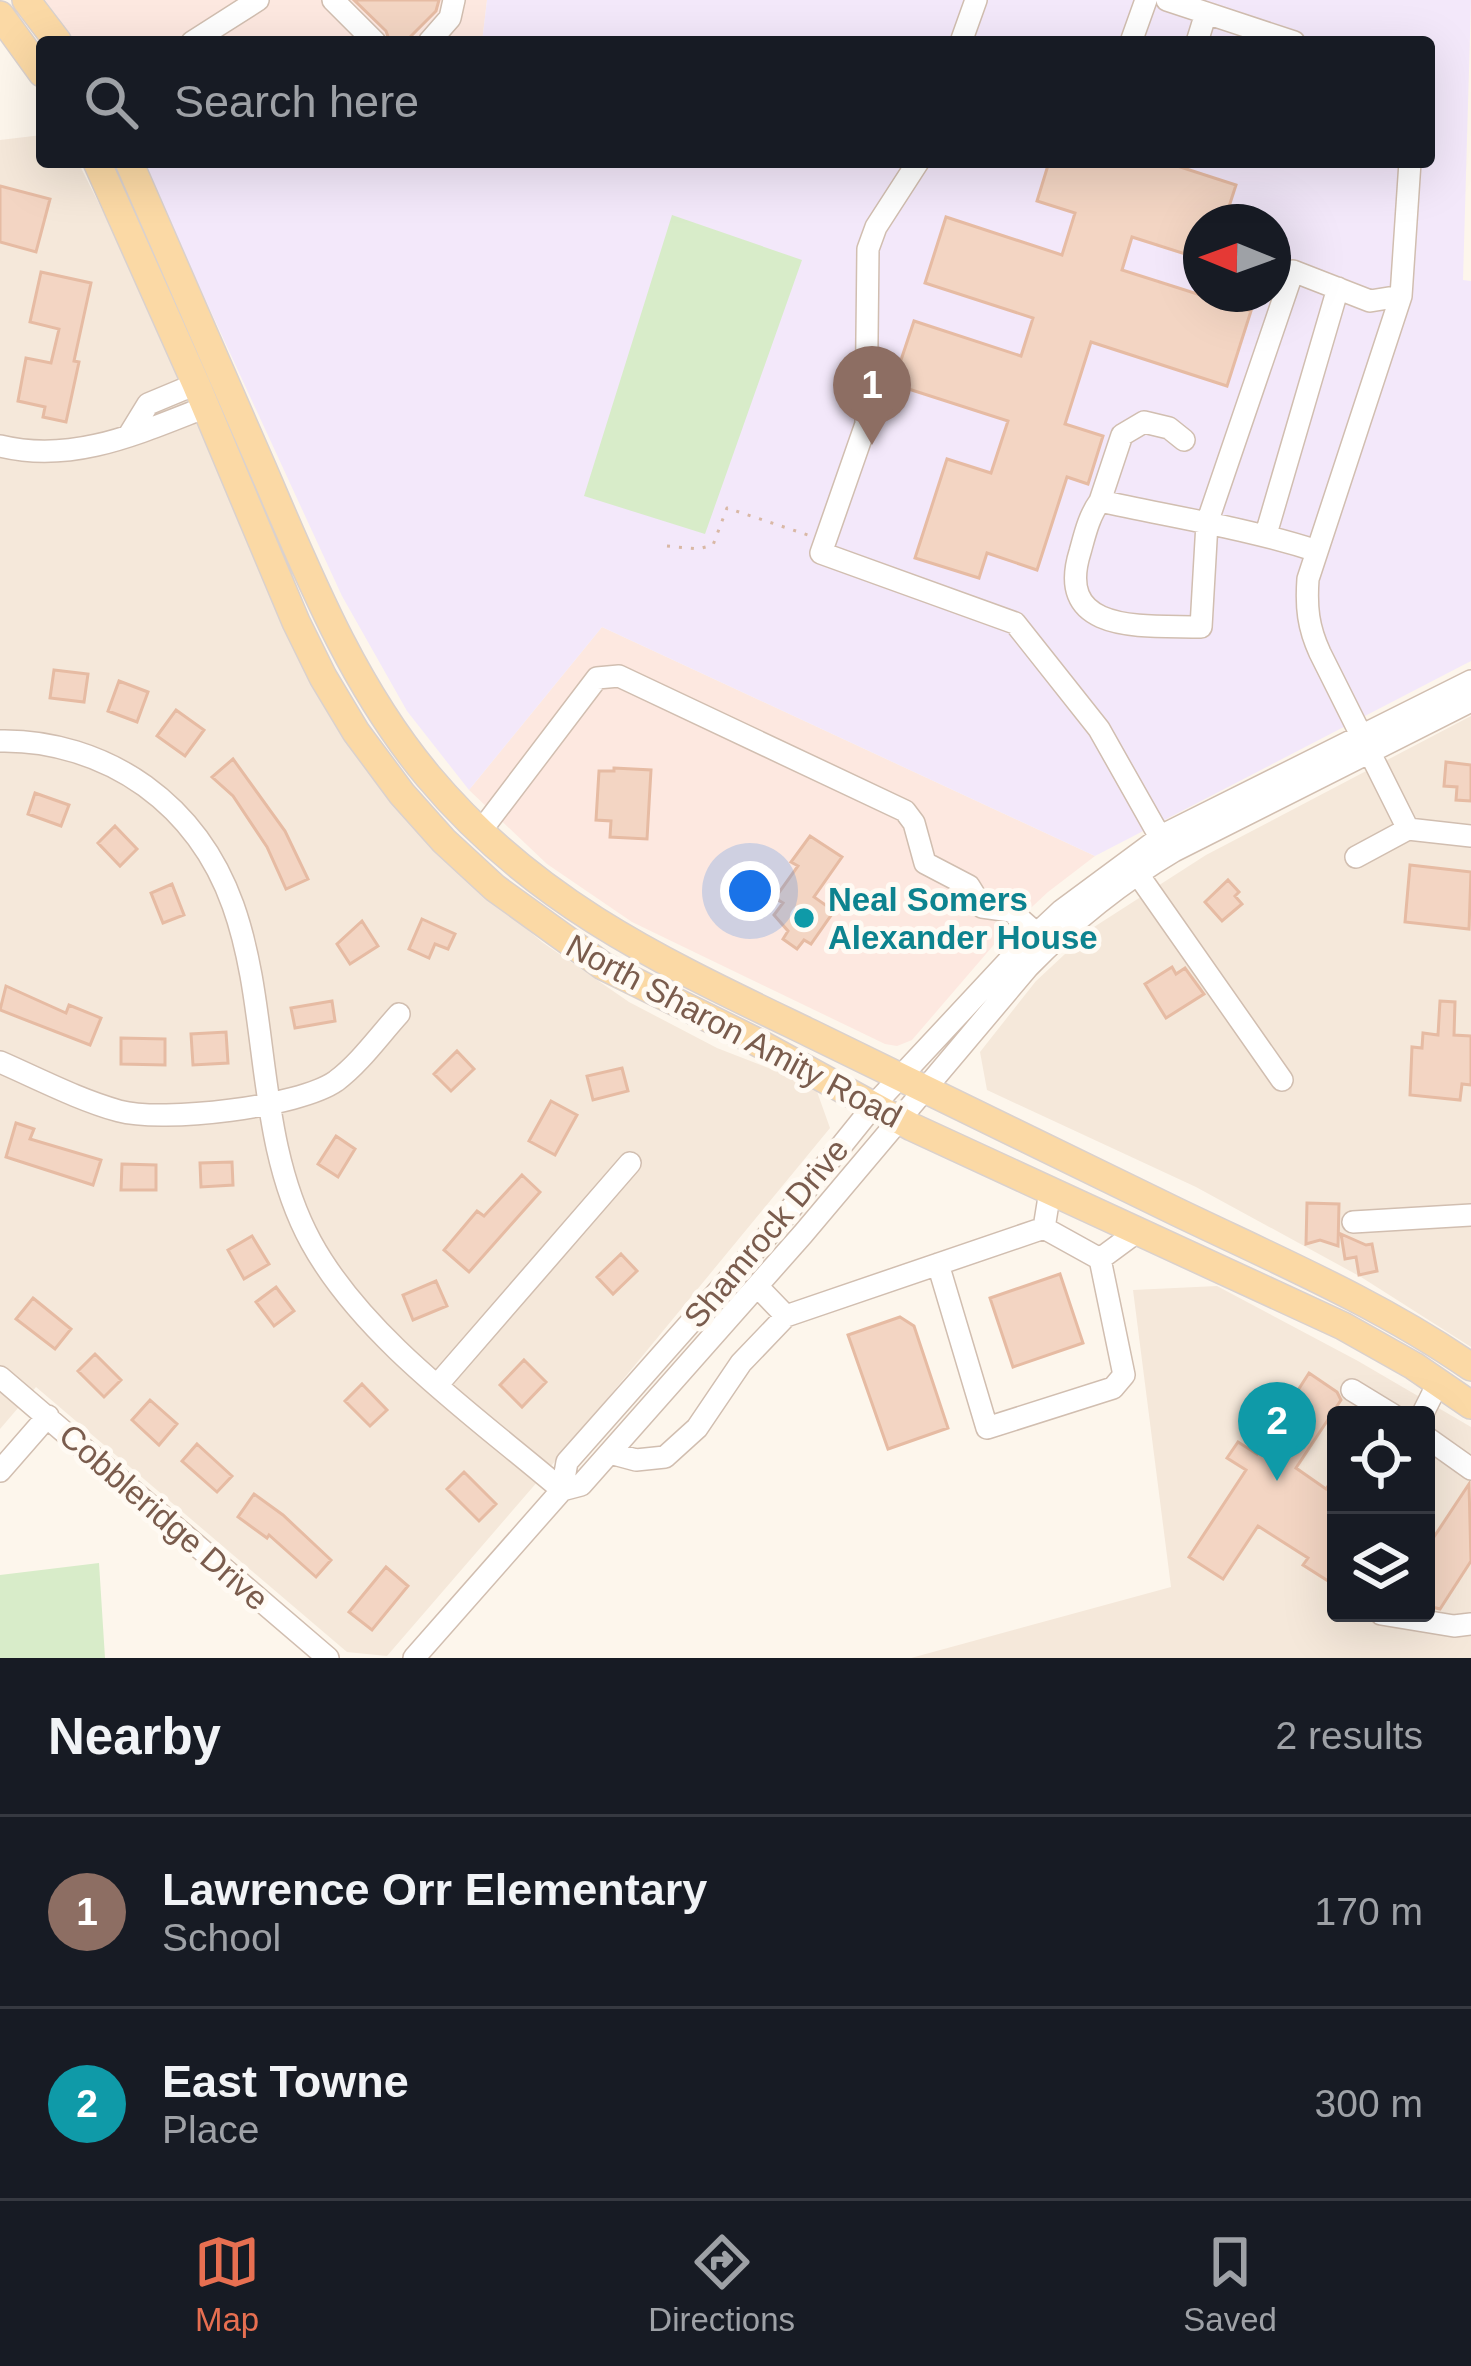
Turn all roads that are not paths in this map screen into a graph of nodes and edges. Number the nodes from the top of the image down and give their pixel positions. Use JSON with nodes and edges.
{"nodes":[{"id":1,"x":26,"y":0,"type":"edge"},
{"id":2,"x":333,"y":0,"type":"edge"},
{"id":3,"x":454,"y":0,"type":"edge"},
{"id":4,"x":976,"y":0,"type":"edge"},
{"id":5,"x":1146,"y":0,"type":"edge"},
{"id":6,"x":1167,"y":0,"type":"edge"},
{"id":7,"x":254,"y":1,"type":"edge"},
{"id":8,"x":1206,"y":13,"type":"junction"},
{"id":9,"x":0,"y":15,"type":"edge"},
{"id":10,"x":53,"y":36,"type":"edge"},
{"id":11,"x":201,"y":36,"type":"edge"},
{"id":12,"x":369,"y":36,"type":"edge"},
{"id":13,"x":434,"y":36,"type":"edge"},
{"id":14,"x":965,"y":36,"type":"edge"},
{"id":15,"x":1133,"y":36,"type":"edge"},
{"id":16,"x":1199,"y":36,"type":"edge"},
{"id":17,"x":1276,"y":36,"type":"edge"},
{"id":18,"x":36,"y":65,"type":"edge"},
{"id":19,"x":100,"y":168,"type":"edge"},
{"id":20,"x":132,"y":168,"type":"edge"},
{"id":21,"x":914,"y":168,"type":"edge"},
{"id":22,"x":1410,"y":168,"type":"edge"},
{"id":23,"x":1338,"y":288,"type":"junction"},
{"id":24,"x":1401,"y":296,"type":"junction"},
{"id":25,"x":201,"y":395,"type":"junction"},
{"id":26,"x":1184,"y":440,"type":"dead end"},
{"id":27,"x":0,"y":446,"type":"edge"},
{"id":28,"x":1100,"y":501,"type":"junction"},
{"id":29,"x":285,"y":520,"type":"junction"},
{"id":30,"x":1207,"y":523,"type":"junction"},
{"id":31,"x":1266,"y":534,"type":"junction"},
{"id":32,"x":1317,"y":551,"type":"junction"},
{"id":33,"x":1471,"y":681,"type":"edge"},
{"id":34,"x":1471,"y":701,"type":"edge"},
{"id":35,"x":0,"y":741,"type":"edge"},
{"id":36,"x":1366,"y":744,"type":"junction"},
{"id":37,"x":1408,"y":829,"type":"junction"},
{"id":38,"x":480,"y":832,"type":"junction"},
{"id":39,"x":1471,"y":836,"type":"edge"},
{"id":40,"x":1160,"y":837,"type":"junction"},
{"id":41,"x":1357,"y":856,"type":"dead end"},
{"id":42,"x":1137,"y":873,"type":"junction"},
{"id":43,"x":1043,"y":939,"type":"junction"},
{"id":44,"x":399,"y":1014,"type":"dead end"},
{"id":45,"x":0,"y":1062,"type":"edge"},
{"id":46,"x":900,"y":1077,"type":"junction"},
{"id":47,"x":1282,"y":1081,"type":"dead end"},
{"id":48,"x":925,"y":1091,"type":"junction"},
{"id":49,"x":269,"y":1102,"type":"junction"},
{"id":50,"x":874,"y":1104,"type":"junction"},
{"id":51,"x":901,"y":1120,"type":"junction"},
{"id":52,"x":630,"y":1163,"type":"dead end"},
{"id":53,"x":1050,"y":1191,"type":"junction"},
{"id":54,"x":1471,"y":1215,"type":"edge"},
{"id":55,"x":1353,"y":1222,"type":"dead end"},
{"id":56,"x":1044,"y":1228,"type":"junction"},
{"id":57,"x":1138,"y":1231,"type":"junction"},
{"id":58,"x":1100,"y":1258,"type":"junction"},
{"id":59,"x":938,"y":1264,"type":"junction"},
{"id":60,"x":757,"y":1286,"type":"junction"},
{"id":61,"x":786,"y":1316,"type":"junction"},
{"id":62,"x":1471,"y":1367,"type":"edge"},
{"id":63,"x":0,"y":1377,"type":"edge"},
{"id":64,"x":1438,"y":1383,"type":"junction"},
{"id":65,"x":439,"y":1384,"type":"junction"},
{"id":66,"x":1352,"y":1390,"type":"dead end"},
{"id":67,"x":1471,"y":1405,"type":"edge"},
{"id":68,"x":1378,"y":1406,"type":"edge"},
{"id":69,"x":1426,"y":1406,"type":"edge"},
{"id":70,"x":48,"y":1416,"type":"junction"},
{"id":71,"x":1435,"y":1445,"type":"edge"},
{"id":72,"x":610,"y":1453,"type":"junction"},
{"id":73,"x":1471,"y":1469,"type":"edge"},
{"id":74,"x":0,"y":1471,"type":"edge"},
{"id":75,"x":562,"y":1490,"type":"junction"},
{"id":76,"x":1430,"y":1622,"type":"edge"},
{"id":77,"x":1471,"y":1624,"type":"edge"},
{"id":78,"x":328,"y":1658,"type":"edge"},
{"id":79,"x":415,"y":1658,"type":"edge"}],
"edges":[{"from":1,"to":10,"type":"main road"},
{"from":2,"to":12,"type":"street"},
{"from":3,"to":13,"type":"street"},
{"from":4,"to":14,"type":"street"},
{"from":5,"to":15,"type":"street"},
{"from":6,"to":8,"type":"street"},
{"from":7,"to":11,"type":"street"},
{"from":8,"to":16,"type":"street"},
{"from":8,"to":17,"type":"street"},
{"from":9,"to":18,"type":"main road"},
{"from":19,"to":25,"type":"main road","name":"North Sharon Amity Road"},
{"from":20,"to":29,"type":"main road","name":"North Sharon Amity Road"},
{"from":21,"to":40,"type":"street"},
{"from":22,"to":24,"type":"street"},
{"from":23,"to":24,"type":"street"},
{"from":23,"to":30,"type":"street"},
{"from":23,"to":31,"type":"street"},
{"from":24,"to":32,"type":"street"},
{"from":25,"to":27,"type":"street"},
{"from":25,"to":29,"type":"main road"},
{"from":25,"to":50,"type":"main road","name":"North Sharon Amity Road"},
{"from":26,"to":28,"type":"street"},
{"from":28,"to":30,"type":"street"},
{"from":28,"to":30,"type":"street"},
{"from":29,"to":38,"type":"main road","name":"North Sharon Amity Road"},
{"from":30,"to":31,"type":"street"},
{"from":31,"to":32,"type":"street"},
{"from":32,"to":36,"type":"street"},
{"from":33,"to":36,"type":"street","name":"Shamrock Drive"},
{"from":34,"to":36,"type":"street","name":"Shamrock Drive"},
{"from":35,"to":49,"type":"street"},
{"from":36,"to":37,"type":"street"},
{"from":36,"to":40,"type":"street","name":"Shamrock Drive"},
{"from":36,"to":42,"type":"street","name":"Shamrock Drive"},
{"from":37,"to":39,"type":"street"},
{"from":37,"to":41,"type":"street"},
{"from":38,"to":43,"type":"street"},
{"from":38,"to":46,"type":"main road","name":"North Sharon Amity Road"},
{"from":40,"to":43,"type":"street","name":"Shamrock Drive"},
{"from":42,"to":43,"type":"street","name":"Shamrock Drive"},
{"from":42,"to":47,"type":"street"},
{"from":43,"to":46,"type":"street","name":"Shamrock Drive"},
{"from":43,"to":48,"type":"street","name":"Shamrock Drive"},
{"from":44,"to":49,"type":"street"},
{"from":45,"to":49,"type":"street"},
{"from":46,"to":48,"type":"main road","name":"North Sharon Amity Road"},
{"from":46,"to":50,"type":"street","name":"Shamrock Drive"},
{"from":48,"to":51,"type":"street","name":"Shamrock Drive"},
{"from":48,"to":62,"type":"main road","name":"North Sharon Amity Road"},
{"from":49,"to":65,"type":"street"},
{"from":50,"to":51,"type":"main road","name":"North Sharon Amity Road"},
{"from":50,"to":75,"type":"street","name":"Shamrock Drive"},
{"from":51,"to":53,"type":"main road","name":"North Sharon Amity Road"},
{"from":51,"to":60,"type":"street","name":"Shamrock Drive"},
{"from":52,"to":65,"type":"street"},
{"from":53,"to":56,"type":"street"},
{"from":53,"to":57,"type":"main road","name":"North Sharon Amity Road"},
{"from":54,"to":55,"type":"street"},
{"from":56,"to":58,"type":"street"},
{"from":56,"to":59,"type":"street"},
{"from":57,"to":58,"type":"street"},
{"from":57,"to":64,"type":"main road","name":"North Sharon Amity Road"},
{"from":58,"to":59,"type":"street"},
{"from":59,"to":61,"type":"street"},
{"from":60,"to":61,"type":"street"},
{"from":60,"to":72,"type":"street","name":"Shamrock Drive"},
{"from":61,"to":72,"type":"street"},
{"from":63,"to":70,"type":"street","name":"Cobbleridge Drive"},
{"from":64,"to":67,"type":"main road","name":"North Sharon Amity Road"},
{"from":64,"to":69,"type":"street"},
{"from":65,"to":75,"type":"street"},
{"from":66,"to":68,"type":"street"},
{"from":70,"to":74,"type":"street"},
{"from":70,"to":78,"type":"street","name":"Cobbleridge Drive"},
{"from":71,"to":73,"type":"street"},
{"from":72,"to":75,"type":"street","name":"Shamrock Drive"},
{"from":75,"to":79,"type":"street","name":"Shamrock Drive"},
{"from":76,"to":77,"type":"street"}]}
